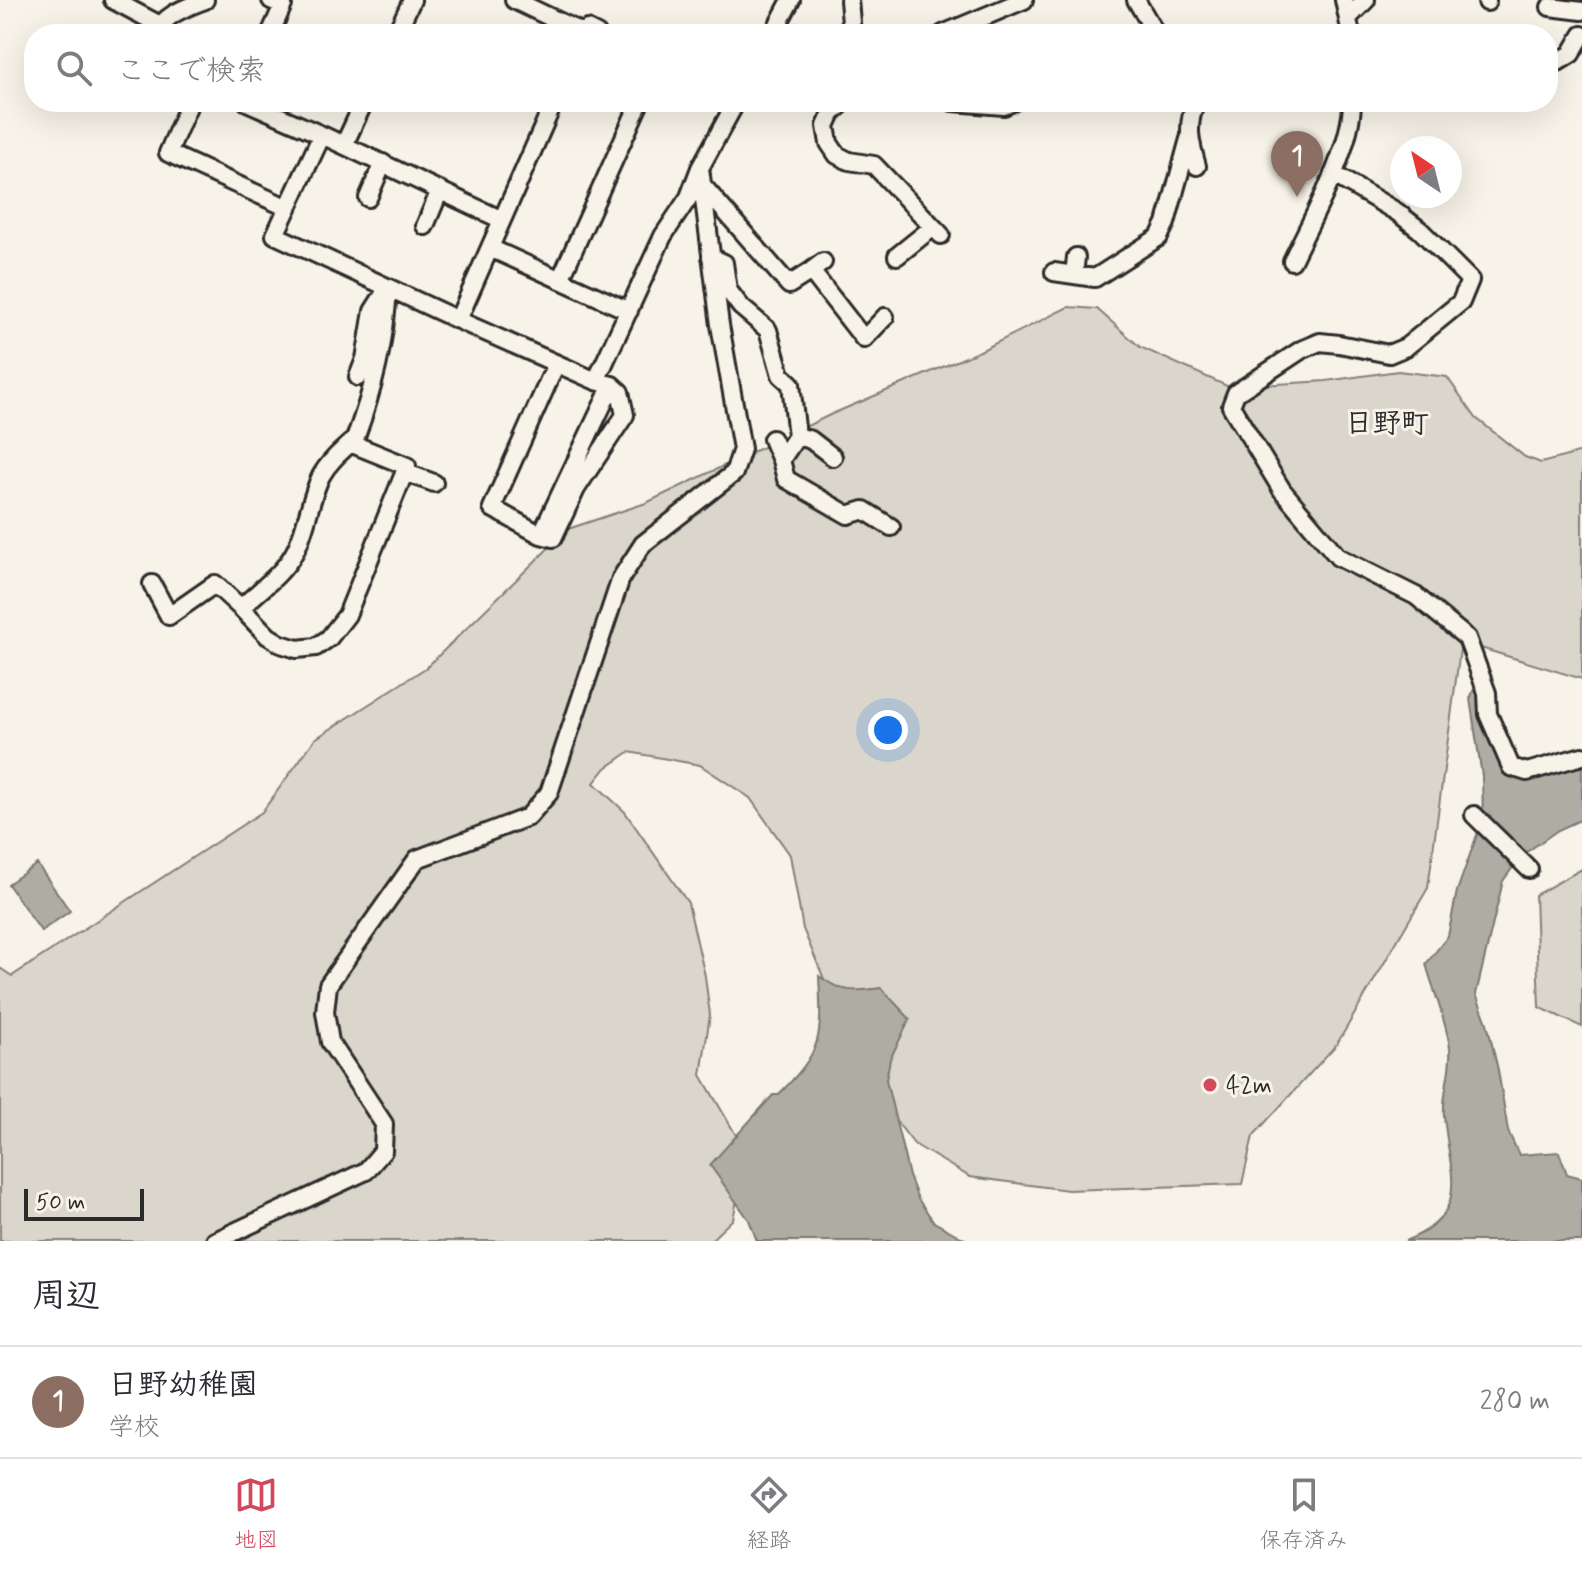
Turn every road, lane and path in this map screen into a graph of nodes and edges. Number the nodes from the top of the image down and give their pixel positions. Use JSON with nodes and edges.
{"nodes":[{"id":1,"x":113,"y":0,"type":"edge"},
{"id":2,"x":205,"y":0,"type":"edge"},
{"id":3,"x":271,"y":0,"type":"edge"},
{"id":4,"x":412,"y":0,"type":"edge"},
{"id":5,"x":514,"y":0,"type":"edge"},
{"id":6,"x":791,"y":0,"type":"edge"},
{"id":7,"x":849,"y":0,"type":"edge"},
{"id":8,"x":1024,"y":0,"type":"edge"},
{"id":9,"x":1136,"y":0,"type":"edge"},
{"id":10,"x":1344,"y":0,"type":"edge"},
{"id":11,"x":1366,"y":0,"type":"edge"},
{"id":12,"x":1550,"y":7,"type":"dead end"},
{"id":13,"x":1576,"y":10,"type":"edge"},
{"id":14,"x":149,"y":24,"type":"edge"},
{"id":15,"x":163,"y":24,"type":"edge"},
{"id":16,"x":274,"y":24,"type":"edge"},
{"id":17,"x":401,"y":24,"type":"edge"},
{"id":18,"x":564,"y":24,"type":"edge"},
{"id":19,"x":778,"y":24,"type":"edge"},
{"id":20,"x":851,"y":24,"type":"edge"},
{"id":21,"x":967,"y":24,"type":"edge"},
{"id":22,"x":1150,"y":24,"type":"edge"},
{"id":23,"x":1350,"y":24,"type":"edge"},
{"id":24,"x":1351,"y":24,"type":"edge"},
{"id":25,"x":1582,"y":32,"type":"edge"},
{"id":26,"x":1558,"y":62,"type":"edge"},
{"id":27,"x":186,"y":112,"type":"edge"},
{"id":28,"x":270,"y":112,"type":"edge"},
{"id":29,"x":359,"y":112,"type":"edge"},
{"id":30,"x":550,"y":112,"type":"edge"},
{"id":31,"x":636,"y":112,"type":"edge"},
{"id":32,"x":731,"y":112,"type":"edge"},
{"id":33,"x":833,"y":112,"type":"edge"},
{"id":34,"x":1192,"y":112,"type":"edge"},
{"id":35,"x":1352,"y":112,"type":"edge"},
{"id":36,"x":322,"y":135,"type":"junction"},
{"id":37,"x":1189,"y":139,"type":"junction"},
{"id":38,"x":344,"y":145,"type":"junction"},
{"id":39,"x":383,"y":163,"type":"junction"},
{"id":40,"x":1197,"y":166,"type":"dead end"},
{"id":41,"x":700,"y":168,"type":"junction"},
{"id":42,"x":1333,"y":174,"type":"junction"},
{"id":43,"x":702,"y":185,"type":"junction"},
{"id":44,"x":440,"y":190,"type":"junction"},
{"id":45,"x":368,"y":198,"type":"dead end"},
{"id":46,"x":288,"y":208,"type":"junction"},
{"id":47,"x":502,"y":220,"type":"junction"},
{"id":48,"x":425,"y":226,"type":"dead end"},
{"id":49,"x":490,"y":248,"type":"junction"},
{"id":50,"x":897,"y":256,"type":"dead end"},
{"id":51,"x":711,"y":257,"type":"junction"},
{"id":52,"x":1076,"y":257,"type":"dead end"},
{"id":53,"x":1292,"y":261,"type":"dead end"},
{"id":54,"x":1054,"y":272,"type":"dead end"},
{"id":55,"x":1074,"y":275,"type":"junction"},
{"id":56,"x":560,"y":280,"type":"junction"},
{"id":57,"x":388,"y":288,"type":"junction"},
{"id":58,"x":629,"y":311,"type":"junction"},
{"id":59,"x":885,"y":317,"type":"dead end"},
{"id":60,"x":458,"y":320,"type":"junction"},
{"id":61,"x":556,"y":364,"type":"junction"},
{"id":62,"x":358,"y":377,"type":"dead end"},
{"id":63,"x":604,"y":383,"type":"junction"},
{"id":64,"x":797,"y":436,"type":"junction"},
{"id":65,"x":772,"y":439,"type":"dead end"},
{"id":66,"x":350,"y":443,"type":"junction"},
{"id":67,"x":833,"y":457,"type":"dead end"},
{"id":68,"x":781,"y":460,"type":"junction"},
{"id":69,"x":404,"y":472,"type":"junction"},
{"id":70,"x":434,"y":483,"type":"dead end"},
{"id":71,"x":891,"y":527,"type":"dead end"},
{"id":72,"x":541,"y":535,"type":"junction"},
{"id":73,"x":152,"y":584,"type":"dead end"},
{"id":74,"x":241,"y":608,"type":"junction"},
{"id":75,"x":1582,"y":756,"type":"edge"},
{"id":76,"x":1474,"y":815,"type":"dead end"},
{"id":77,"x":1529,"y":869,"type":"dead end"},
{"id":78,"x":215,"y":1241,"type":"edge"}],
"edges":[{"from":1,"to":14,"type":"street"},
{"from":2,"to":15,"type":"street"},
{"from":3,"to":16,"type":"street"},
{"from":4,"to":17,"type":"street"},
{"from":5,"to":18,"type":"street"},
{"from":6,"to":19,"type":"street"},
{"from":7,"to":20,"type":"street"},
{"from":8,"to":21,"type":"street"},
{"from":9,"to":22,"type":"street"},
{"from":10,"to":23,"type":"street"},
{"from":11,"to":24,"type":"street"},
{"from":12,"to":13,"type":"street"},
{"from":13,"to":25,"type":"street"},
{"from":25,"to":26,"type":"street"},
{"from":27,"to":46,"type":"street"},
{"from":28,"to":36,"type":"street"},
{"from":29,"to":38,"type":"street"},
{"from":30,"to":47,"type":"street"},
{"from":31,"to":56,"type":"street"},
{"from":32,"to":41,"type":"street"},
{"from":33,"to":50,"type":"street"},
{"from":34,"to":37,"type":"street"},
{"from":35,"to":42,"type":"street"},
{"from":36,"to":38,"type":"street"},
{"from":36,"to":46,"type":"street"},
{"from":37,"to":40,"type":"street"},
{"from":37,"to":55,"type":"street"},
{"from":38,"to":39,"type":"street"},
{"from":39,"to":44,"type":"street"},
{"from":39,"to":45,"type":"street"},
{"from":41,"to":43,"type":"street"},
{"from":41,"to":58,"type":"street"},
{"from":42,"to":53,"type":"street"},
{"from":42,"to":75,"type":"street"},
{"from":43,"to":51,"type":"street"},
{"from":43,"to":59,"type":"street"},
{"from":44,"to":47,"type":"street"},
{"from":44,"to":48,"type":"street"},
{"from":46,"to":57,"type":"street"},
{"from":47,"to":49,"type":"street"},
{"from":49,"to":56,"type":"street"},
{"from":49,"to":60,"type":"street"},
{"from":51,"to":64,"type":"street"},
{"from":51,"to":78,"type":"street"},
{"from":52,"to":55,"type":"street"},
{"from":54,"to":55,"type":"street"},
{"from":56,"to":58,"type":"street"},
{"from":57,"to":60,"type":"street"},
{"from":57,"to":62,"type":"street"},
{"from":57,"to":66,"type":"street"},
{"from":58,"to":63,"type":"street"},
{"from":60,"to":61,"type":"street"},
{"from":61,"to":63,"type":"street"},
{"from":61,"to":72,"type":"street"},
{"from":63,"to":72,"type":"street"},
{"from":63,"to":72,"type":"street"},
{"from":64,"to":67,"type":"street"},
{"from":64,"to":68,"type":"street"},
{"from":65,"to":68,"type":"street"},
{"from":66,"to":69,"type":"street"},
{"from":66,"to":74,"type":"street"},
{"from":68,"to":71,"type":"street"},
{"from":69,"to":70,"type":"street"},
{"from":69,"to":74,"type":"street"},
{"from":73,"to":74,"type":"street"},
{"from":76,"to":77,"type":"street"}]}
